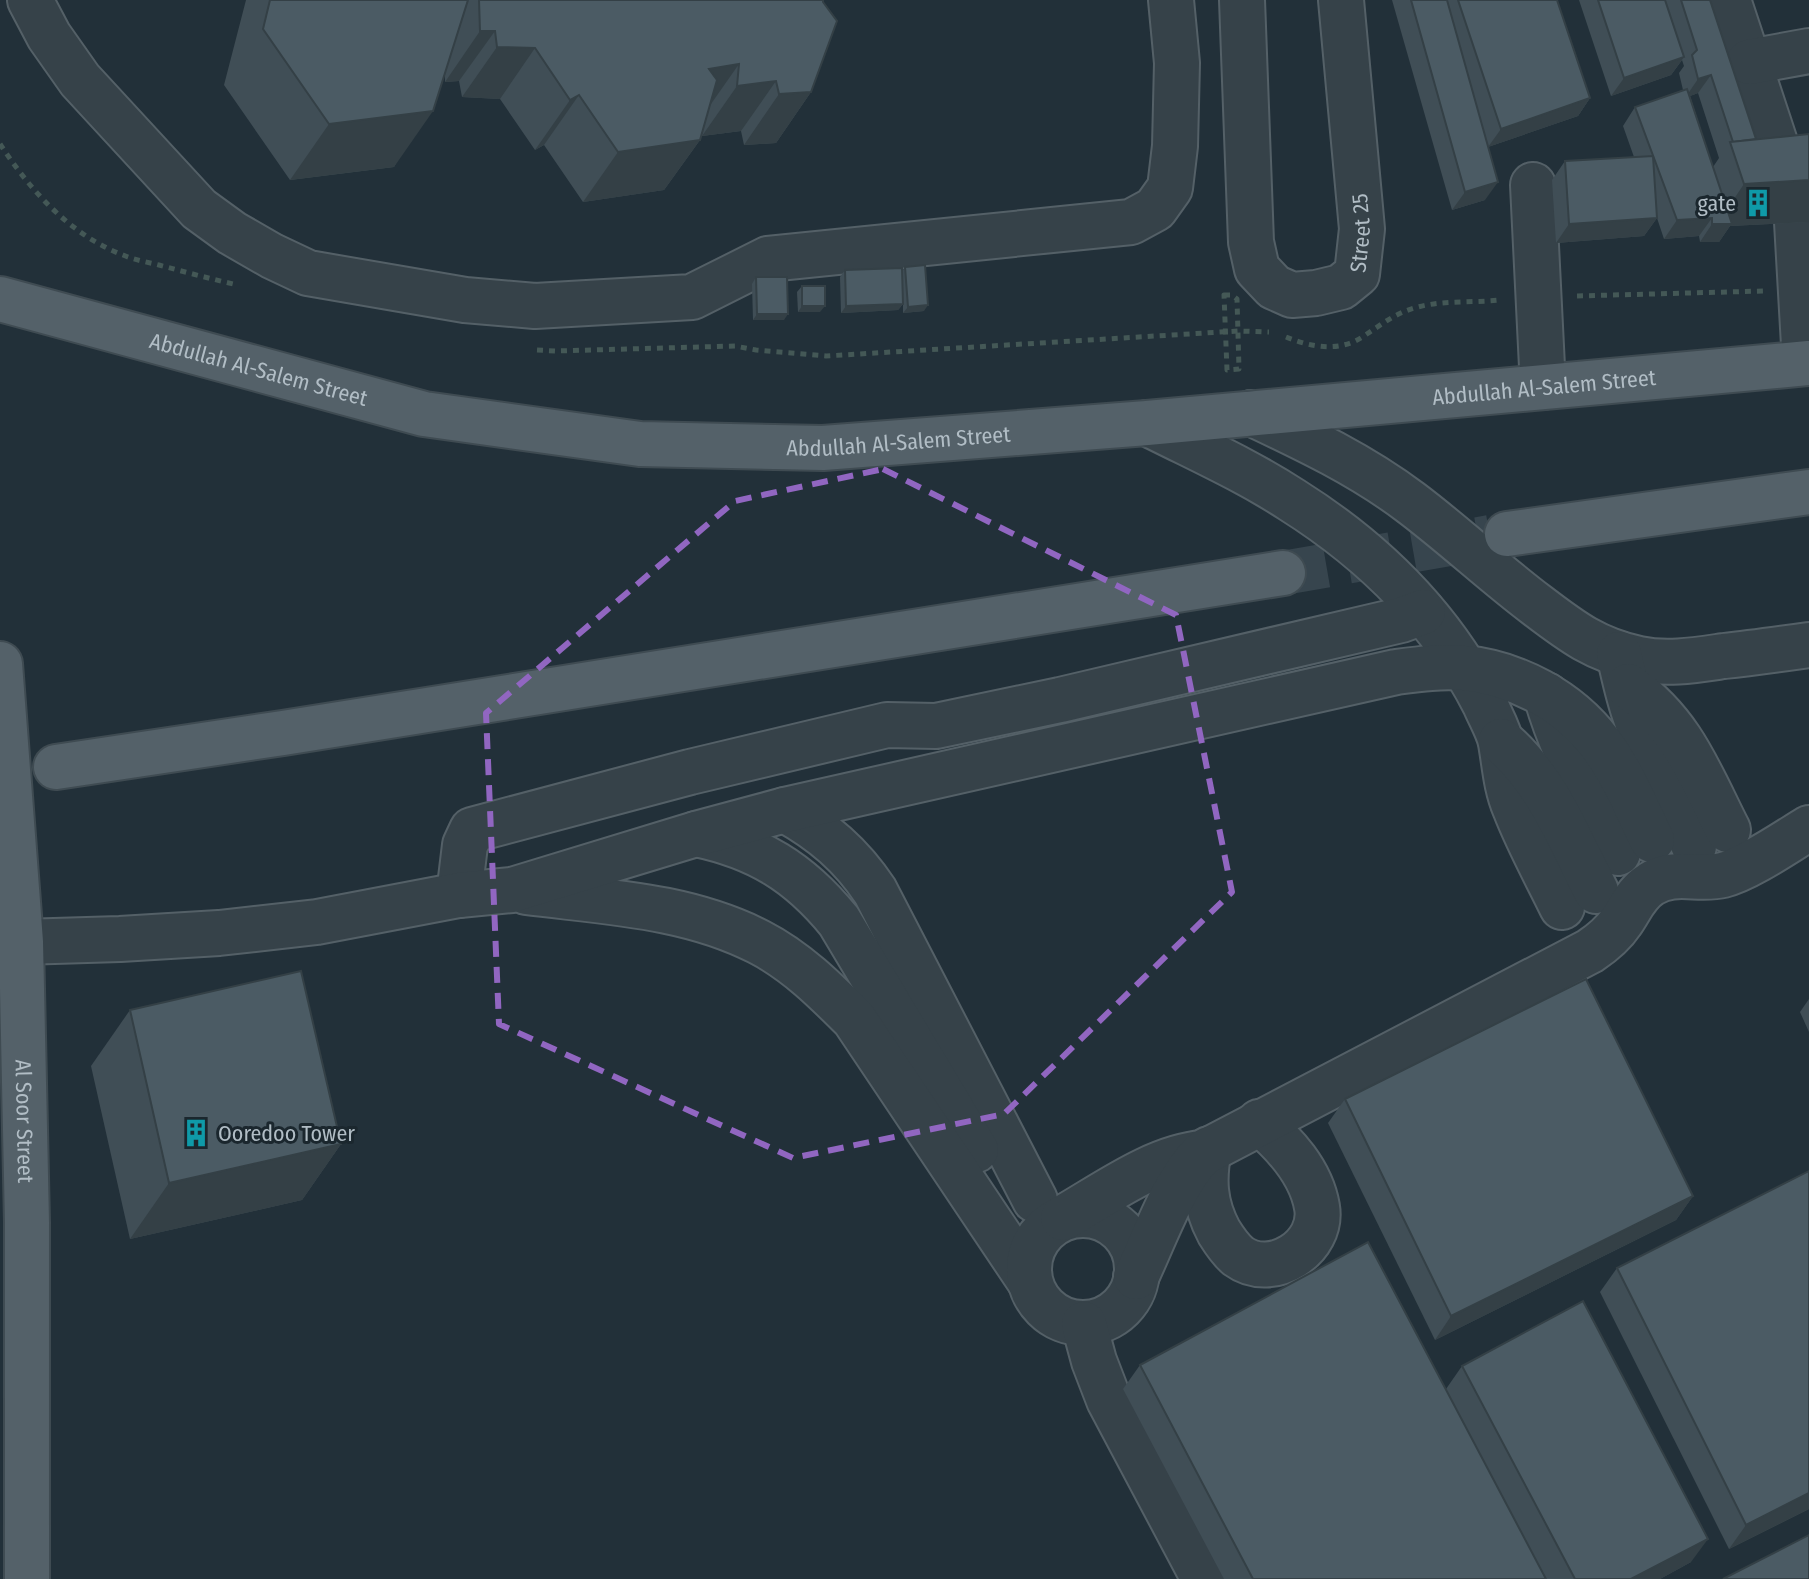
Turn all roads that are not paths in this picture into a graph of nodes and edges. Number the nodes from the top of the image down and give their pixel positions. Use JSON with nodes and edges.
{"nodes":[{"id":1,"x":30,"y":0,"type":"edge"},
{"id":2,"x":1171,"y":0,"type":"edge"},
{"id":3,"x":1242,"y":0,"type":"edge"},
{"id":4,"x":1341,"y":0,"type":"edge"},
{"id":5,"x":1728,"y":0,"type":"edge"},
{"id":6,"x":1809,"y":51,"type":"edge"},
{"id":7,"x":1749,"y":62,"type":"junction"},
{"id":8,"x":1786,"y":176,"type":"edge"},
{"id":9,"x":1533,"y":185,"type":"dead end"},
{"id":10,"x":1797,"y":222,"type":"edge"},
{"id":11,"x":0,"y":299,"type":"edge"},
{"id":12,"x":1807,"y":363,"type":"edge"},
{"id":13,"x":1543,"y":387,"type":"junction"},
{"id":14,"x":1251,"y":413,"type":"junction"},
{"id":15,"x":1147,"y":423,"type":"junction"},
{"id":16,"x":1809,"y":492,"type":"edge"},
{"id":17,"x":1507,"y":534,"type":"tunnel mouth"},
{"id":18,"x":1283,"y":573,"type":"tunnel mouth"},
{"id":19,"x":1423,"y":612,"type":"junction"},
{"id":20,"x":1809,"y":645,"type":"edge"},
{"id":21,"x":0,"y":664,"type":"edge"},
{"id":22,"x":1464,"y":668,"type":"junction"},
{"id":23,"x":1623,"y":670,"type":"junction"},
{"id":24,"x":56,"y":767,"type":"dead end"},
{"id":25,"x":785,"y":810,"type":"junction"},
{"id":26,"x":696,"y":834,"type":"junction"},
{"id":27,"x":1711,"y":838,"type":"dead end"},
{"id":28,"x":1802,"y":839,"type":"edge"},
{"id":29,"x":1635,"y":846,"type":"dead end"},
{"id":30,"x":512,"y":890,"type":"junction"},
{"id":31,"x":459,"y":895,"type":"junction"},
{"id":32,"x":1579,"y":899,"type":"dead end"},
{"id":33,"x":11,"y":942,"type":"edge"},
{"id":34,"x":1259,"y":1122,"type":"junction"},
{"id":35,"x":1206,"y":1151,"type":"junction"},
{"id":36,"x":1037,"y":1211,"type":"junction"},
{"id":37,"x":1136,"y":1277,"type":"junction"},
{"id":38,"x":1029,"y":1280,"type":"junction"},
{"id":39,"x":1084,"y":1324,"type":"junction"},
{"id":40,"x":26,"y":1530,"type":"junction"},
{"id":41,"x":27,"y":1579,"type":"edge"},
{"id":42,"x":45,"y":1579,"type":"edge"},
{"id":43,"x":1204,"y":1579,"type":"edge"}],
"edges":[{"from":1,"to":2,"type":"street"},
{"from":3,"to":4,"type":"street","name":"Street 25"},
{"from":5,"to":7,"type":"street"},
{"from":6,"to":7,"type":"street"},
{"from":7,"to":8,"type":"street"},
{"from":9,"to":13,"type":"street"},
{"from":10,"to":12,"type":"street"},
{"from":11,"to":15,"type":"main road","name":"Abdullah Al-Salem Street"},
{"from":12,"to":13,"type":"main road","name":"Abdullah Al-Salem Street"},
{"from":13,"to":14,"type":"main road","name":"Abdullah Al-Salem Street"},
{"from":14,"to":15,"type":"main road","name":"Abdullah Al-Salem Street"},
{"from":14,"to":23,"type":"street"},
{"from":15,"to":19,"type":"street"},
{"from":16,"to":17,"type":"main road"},
{"from":18,"to":24,"type":"main road"},
{"from":19,"to":22,"type":"street"},
{"from":19,"to":31,"type":"street"},
{"from":20,"to":23,"type":"street"},
{"from":21,"to":33,"type":"main road","name":"Al Soor Street"},
{"from":22,"to":25,"type":"street"},
{"from":22,"to":29,"type":"street"},
{"from":22,"to":32,"type":"street"},
{"from":23,"to":27,"type":"street"},
{"from":25,"to":26,"type":"street"},
{"from":25,"to":36,"type":"street"},
{"from":26,"to":30,"type":"street"},
{"from":26,"to":36,"type":"street"},
{"from":28,"to":34,"type":"street"},
{"from":30,"to":31,"type":"street"},
{"from":30,"to":38,"type":"street"},
{"from":31,"to":33,"type":"street"},
{"from":33,"to":40,"type":"main road","name":"Al Soor Street"},
{"from":34,"to":35,"type":"street"},
{"from":34,"to":35,"type":"street"},
{"from":35,"to":36,"type":"street"},
{"from":35,"to":37,"type":"street"},
{"from":36,"to":37,"type":"street"},
{"from":36,"to":38,"type":"street"},
{"from":37,"to":39,"type":"street"},
{"from":38,"to":39,"type":"street"},
{"from":39,"to":43,"type":"street"},
{"from":40,"to":41,"type":"main road","name":"Al Soor Street"},
{"from":40,"to":42,"type":"street"}]}
